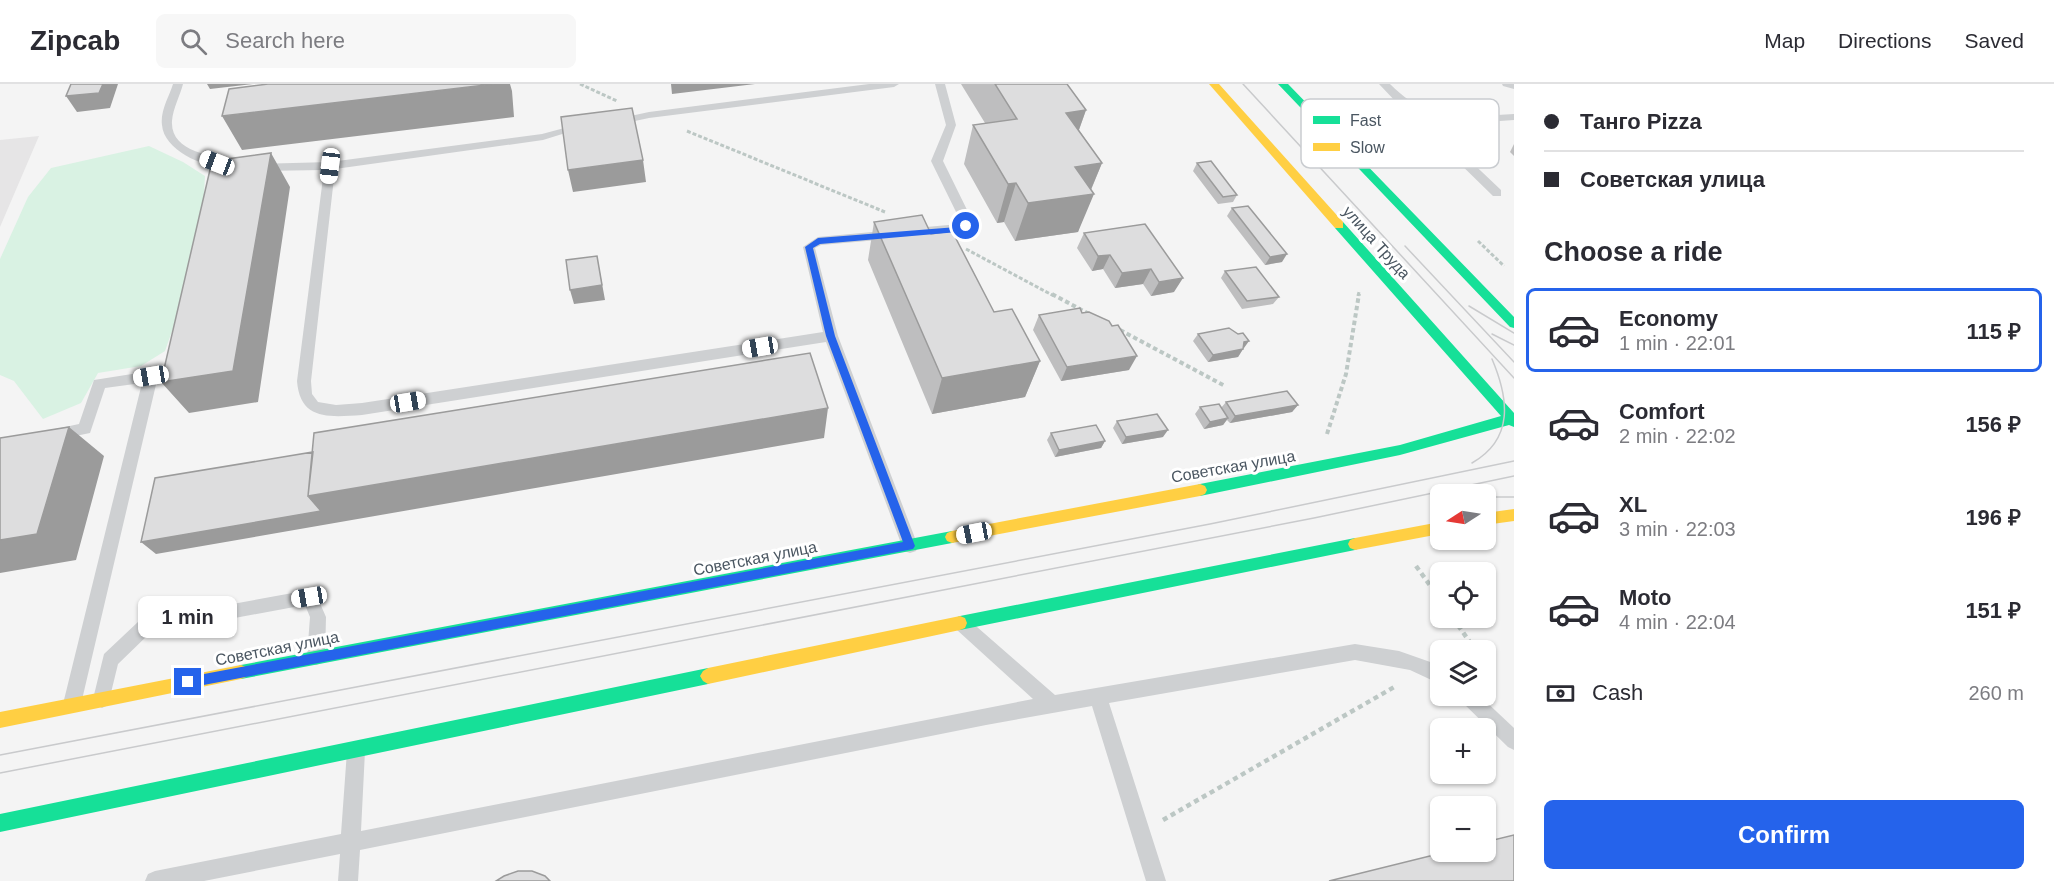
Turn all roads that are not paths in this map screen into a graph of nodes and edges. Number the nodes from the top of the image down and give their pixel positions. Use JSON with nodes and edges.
{"nodes":[{"id":1,"x":178,"y":84,"type":"edge"},
{"id":2,"x":894,"y":84,"type":"edge"},
{"id":3,"x":940,"y":84,"type":"edge"},
{"id":4,"x":1214,"y":84,"type":"edge"},
{"id":5,"x":1283,"y":84,"type":"edge"},
{"id":6,"x":1384,"y":84,"type":"edge"},
{"id":7,"x":1507,"y":84,"type":"edge"},
{"id":8,"x":1514,"y":86,"type":"edge"},
{"id":9,"x":1400,"y":99,"type":"edge"},
{"id":10,"x":1301,"y":103,"type":"edge"},
{"id":11,"x":1499,"y":117,"type":"edge"},
{"id":12,"x":1514,"y":117,"type":"edge"},
{"id":13,"x":330,"y":166,"type":"junction"},
{"id":14,"x":1364,"y":168,"type":"edge"},
{"id":15,"x":1471,"y":168,"type":"edge"},
{"id":16,"x":1497,"y":193,"type":"dead end"},
{"id":17,"x":1514,"y":324,"type":"edge"},
{"id":18,"x":831,"y":336,"type":"junction"},
{"id":19,"x":1513,"y":420,"type":"edge"},
{"id":20,"x":43,"y":436,"type":"edge"},
{"id":21,"x":1514,"y":514,"type":"edge"},
{"id":22,"x":1496,"y":517,"type":"edge"},
{"id":23,"x":1430,"y":530,"type":"edge"},
{"id":24,"x":909,"y":546,"type":"junction"},
{"id":25,"x":961,"y":623,"type":"junction"},
{"id":26,"x":316,"y":657,"type":"junction"},
{"id":27,"x":1430,"y":671,"type":"edge"},
{"id":28,"x":1098,"y":697,"type":"junction"},
{"id":29,"x":102,"y":699,"type":"junction"},
{"id":30,"x":1052,"y":704,"type":"junction"},
{"id":31,"x":72,"y":705,"type":"junction"},
{"id":32,"x":1478,"y":706,"type":"edge"},
{"id":33,"x":0,"y":720,"type":"edge"},
{"id":34,"x":1514,"y":741,"type":"edge"},
{"id":35,"x":356,"y":751,"type":"junction"},
{"id":36,"x":0,"y":823,"type":"edge"},
{"id":37,"x":350,"y":843,"type":"junction"},
{"id":38,"x":155,"y":881,"type":"edge"},
{"id":39,"x":348,"y":881,"type":"edge"},
{"id":40,"x":1156,"y":881,"type":"edge"}],
"edges":[{"from":1,"to":13,"type":"lane"},
{"from":2,"to":13,"type":"lane"},
{"from":3,"to":18,"type":"lane"},
{"from":4,"to":19,"type":"main road","name":"улица Труда"},
{"from":5,"to":10,"type":"main road"},
{"from":6,"to":9,"type":"lane"},
{"from":7,"to":8,"type":"lane"},
{"from":11,"to":12,"type":"lane"},
{"from":13,"to":18,"type":"lane"},
{"from":14,"to":17,"type":"main road"},
{"from":15,"to":16,"type":"lane"},
{"from":18,"to":24,"type":"lane"},
{"from":19,"to":24,"type":"main road","name":"Советская улица"},
{"from":20,"to":31,"type":"lane"},
{"from":21,"to":22,"type":"main road"},
{"from":23,"to":25,"type":"main road"},
{"from":24,"to":26,"type":"main road","name":"Советская улица"},
{"from":25,"to":30,"type":"lane"},
{"from":25,"to":35,"type":"main road"},
{"from":26,"to":29,"type":"main road","name":"Советская улица"},
{"from":26,"to":29,"type":"lane"},
{"from":27,"to":28,"type":"lane"},
{"from":28,"to":30,"type":"lane"},
{"from":28,"to":40,"type":"lane"},
{"from":29,"to":31,"type":"main road","name":"Советская улица"},
{"from":30,"to":37,"type":"lane"},
{"from":31,"to":33,"type":"main road","name":"Советская улица"},
{"from":32,"to":34,"type":"lane"},
{"from":35,"to":36,"type":"main road"},
{"from":35,"to":37,"type":"lane"},
{"from":37,"to":38,"type":"lane"},
{"from":37,"to":39,"type":"lane"}]}
